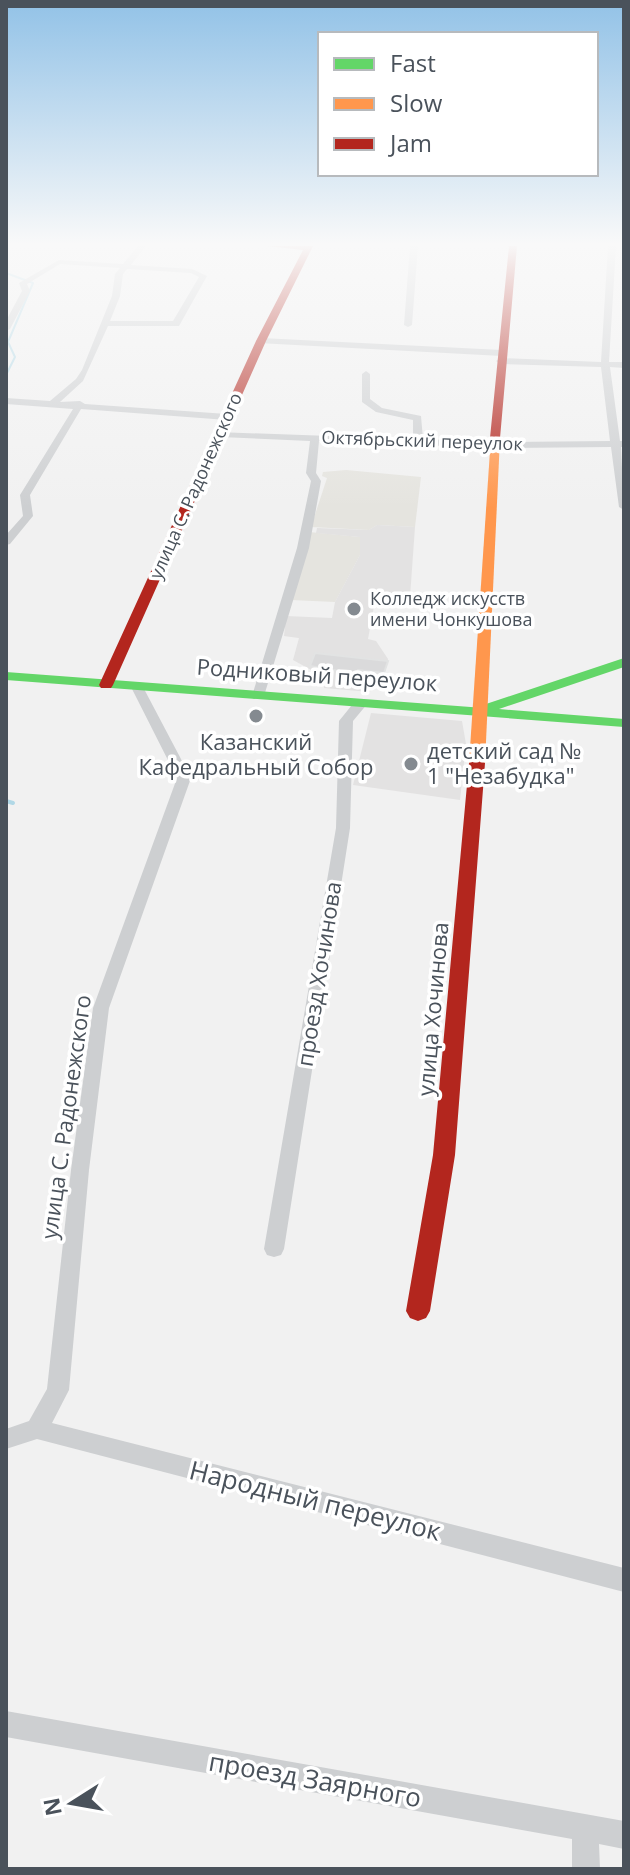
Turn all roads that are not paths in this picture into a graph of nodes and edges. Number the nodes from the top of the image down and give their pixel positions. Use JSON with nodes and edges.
{"nodes":[{"id":1,"x":101,"y":334,"type":"edge"},
{"id":2,"x":265,"y":334,"type":"edge"},
{"id":3,"x":504,"y":334,"type":"edge"},
{"id":4,"x":607,"y":334,"type":"edge"},
{"id":5,"x":261,"y":341,"type":"junction"},
{"id":6,"x":501,"y":357,"type":"junction"},
{"id":7,"x":605,"y":364,"type":"junction"},
{"id":8,"x":624,"y":365,"type":"edge"},
{"id":9,"x":366,"y":374,"type":"dead end"},
{"id":10,"x":6,"y":401,"type":"edge"},
{"id":11,"x":52,"y":404,"type":"junction"},
{"id":12,"x":80,"y":404,"type":"junction"},
{"id":13,"x":223,"y":425,"type":"junction"},
{"id":14,"x":315,"y":437,"type":"junction"},
{"id":15,"x":418,"y":441,"type":"junction"},
{"id":16,"x":620,"y":444,"type":"edge"},
{"id":17,"x":494,"y":445,"type":"junction"},
{"id":18,"x":624,"y":507,"type":"edge"},
{"id":19,"x":6,"y":542,"type":"edge"},
{"id":20,"x":624,"y":662,"type":"edge"},
{"id":21,"x":6,"y":676,"type":"edge"},
{"id":22,"x":106,"y":685,"type":"junction"},
{"id":23,"x":137,"y":687,"type":"junction"},
{"id":24,"x":258,"y":696,"type":"junction"},
{"id":25,"x":361,"y":703,"type":"junction"},
{"id":26,"x":482,"y":710,"type":"junction"},
{"id":27,"x":624,"y":723,"type":"edge"},
{"id":28,"x":274,"y":1249,"type":"dead end"},
{"id":29,"x":418,"y":1311,"type":"dead end"},
{"id":30,"x":37,"y":1429,"type":"junction"},
{"id":31,"x":6,"y":1439,"type":"edge"},
{"id":32,"x":624,"y":1580,"type":"edge"},
{"id":33,"x":6,"y":1724,"type":"edge"},
{"id":34,"x":585,"y":1829,"type":"junction"},
{"id":35,"x":624,"y":1835,"type":"edge"},
{"id":36,"x":586,"y":1869,"type":"edge"}],
"edges":[{"from":1,"to":11,"type":"street"},
{"from":2,"to":5,"type":"street","name":"улица С. Радонежского"},
{"from":3,"to":6,"type":"street","name":"улица Хочинова"},
{"from":4,"to":7,"type":"street"},
{"from":5,"to":6,"type":"street"},
{"from":5,"to":13,"type":"street","name":"улица С. Радонежского"},
{"from":6,"to":7,"type":"street"},
{"from":6,"to":17,"type":"street","name":"улица Хочинова"},
{"from":7,"to":8,"type":"street"},
{"from":7,"to":16,"type":"street"},
{"from":9,"to":15,"type":"street"},
{"from":10,"to":11,"type":"street","name":"Октябрьский переулок"},
{"from":11,"to":12,"type":"street","name":"Октябрьский переулок"},
{"from":12,"to":13,"type":"street","name":"Октябрьский переулок"},
{"from":12,"to":19,"type":"street"},
{"from":13,"to":14,"type":"street","name":"Октябрьский переулок"},
{"from":13,"to":22,"type":"street","name":"улица С. Радонежского"},
{"from":14,"to":15,"type":"street","name":"Октябрьский переулок"},
{"from":14,"to":24,"type":"street"},
{"from":15,"to":17,"type":"street","name":"Октябрьский переулок"},
{"from":16,"to":17,"type":"street","name":"Октябрьский переулок"},
{"from":16,"to":18,"type":"street"},
{"from":17,"to":26,"type":"street","name":"улица Хочинова"},
{"from":20,"to":26,"type":"street"},
{"from":21,"to":22,"type":"street","name":"Родниковый переулок"},
{"from":22,"to":23,"type":"street","name":"Родниковый переулок"},
{"from":23,"to":24,"type":"street","name":"Родниковый переулок"},
{"from":23,"to":30,"type":"street","name":"улица С. Радонежского"},
{"from":24,"to":25,"type":"street","name":"Родниковый переулок"},
{"from":25,"to":26,"type":"street","name":"Родниковый переулок"},
{"from":25,"to":28,"type":"street","name":"проезд Хочинова"},
{"from":26,"to":27,"type":"street","name":"Родниковый переулок"},
{"from":26,"to":29,"type":"street","name":"улица Хочинова"},
{"from":30,"to":31,"type":"street"},
{"from":30,"to":32,"type":"street","name":"Народный переулок"},
{"from":33,"to":34,"type":"street","name":"проезд Заярного"},
{"from":34,"to":35,"type":"street","name":"проезд Заярного"},
{"from":34,"to":36,"type":"street"}]}
